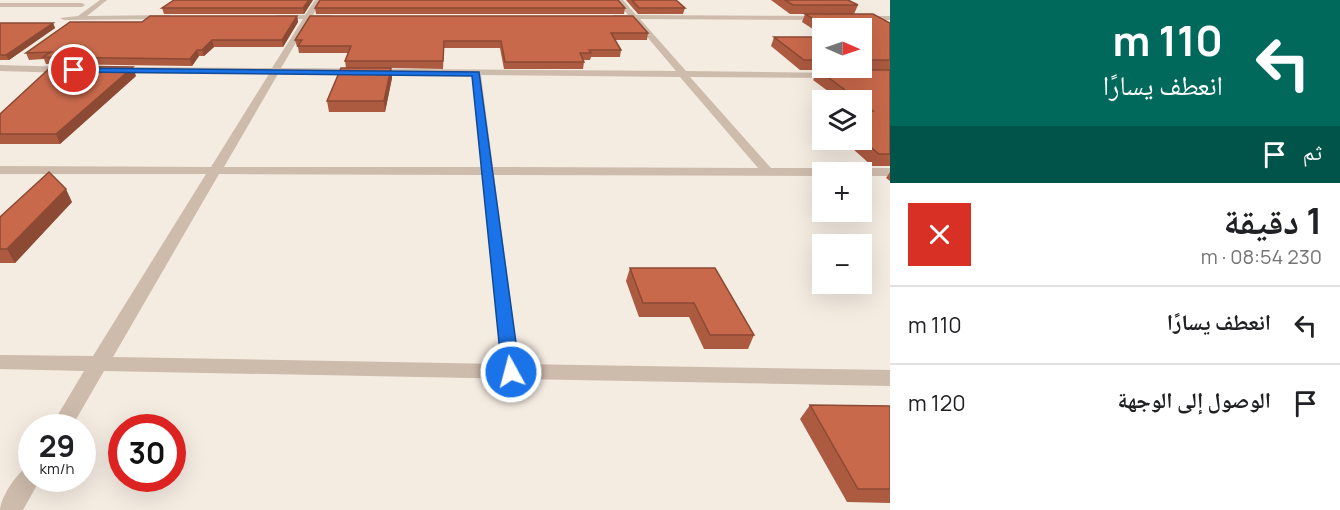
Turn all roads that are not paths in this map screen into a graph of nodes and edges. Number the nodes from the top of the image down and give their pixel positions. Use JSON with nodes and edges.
{"nodes":[{"id":1,"x":104,"y":0,"type":"edge"},
{"id":2,"x":318,"y":0,"type":"edge"},
{"id":3,"x":619,"y":0,"type":"edge"},
{"id":4,"x":86,"y":3,"type":"edge"},
{"id":5,"x":1,"y":5,"type":"edge"},
{"id":6,"x":182,"y":17,"type":"edge"},
{"id":7,"x":273,"y":17,"type":"edge"},
{"id":8,"x":308,"y":17,"type":"junction"},
{"id":9,"x":342,"y":17,"type":"edge"},
{"id":10,"x":610,"y":17,"type":"edge"},
{"id":11,"x":634,"y":17,"type":"junction"},
{"id":12,"x":64,"y":18,"type":"junction"},
{"id":13,"x":79,"y":18,"type":"junction"},
{"id":14,"x":832,"y":18,"type":"edge"},
{"id":15,"x":872,"y":18,"type":"edge"},
{"id":16,"x":890,"y":18,"type":"edge"},
{"id":17,"x":16,"y":62,"type":"dead end"},
{"id":18,"x":2,"y":70,"type":"edge"},
{"id":19,"x":76,"y":70,"type":"edge"},
{"id":20,"x":111,"y":70,"type":"edge"},
{"id":21,"x":273,"y":73,"type":"junction"},
{"id":22,"x":476,"y":74,"type":"junction"},
{"id":23,"x":683,"y":74,"type":"junction"},
{"id":24,"x":812,"y":75,"type":"edge"},
{"id":25,"x":215,"y":170,"type":"junction"},
{"id":26,"x":0,"y":171,"type":"edge"},
{"id":27,"x":487,"y":171,"type":"junction"},
{"id":28,"x":767,"y":171,"type":"junction"},
{"id":29,"x":890,"y":172,"type":"edge"},
{"id":30,"x":0,"y":362,"type":"edge"},
{"id":31,"x":97,"y":365,"type":"junction"},
{"id":32,"x":511,"y":372,"type":"junction"},
{"id":33,"x":890,"y":378,"type":"edge"},
{"id":34,"x":68,"y":414,"type":"edge"},
{"id":35,"x":21,"y":492,"type":"edge"},
{"id":36,"x":10,"y":510,"type":"edge"}],
"edges":[{"from":1,"to":13,"type":"street"},
{"from":2,"to":8,"type":"street"},
{"from":3,"to":11,"type":"street"},
{"from":4,"to":5,"type":"street"},
{"from":4,"to":12,"type":"street"},
{"from":6,"to":13,"type":"street"},
{"from":7,"to":8,"type":"street"},
{"from":8,"to":9,"type":"street"},
{"from":8,"to":21,"type":"street"},
{"from":10,"to":11,"type":"street"},
{"from":11,"to":14,"type":"street"},
{"from":11,"to":23,"type":"street"},
{"from":12,"to":13,"type":"street"},
{"from":12,"to":13,"type":"street"},
{"from":15,"to":16,"type":"street"},
{"from":17,"to":18,"type":"street"},
{"from":18,"to":19,"type":"street"},
{"from":20,"to":21,"type":"street"},
{"from":21,"to":22,"type":"street"},
{"from":21,"to":25,"type":"street"},
{"from":22,"to":23,"type":"street"},
{"from":22,"to":27,"type":"street"},
{"from":23,"to":24,"type":"street"},
{"from":23,"to":28,"type":"street"},
{"from":25,"to":26,"type":"street"},
{"from":25,"to":27,"type":"street"},
{"from":25,"to":31,"type":"street"},
{"from":27,"to":28,"type":"street"},
{"from":27,"to":32,"type":"street"},
{"from":28,"to":29,"type":"street"},
{"from":30,"to":31,"type":"street"},
{"from":31,"to":32,"type":"street"},
{"from":31,"to":34,"type":"street"},
{"from":32,"to":33,"type":"street"},
{"from":35,"to":36,"type":"street"}]}
